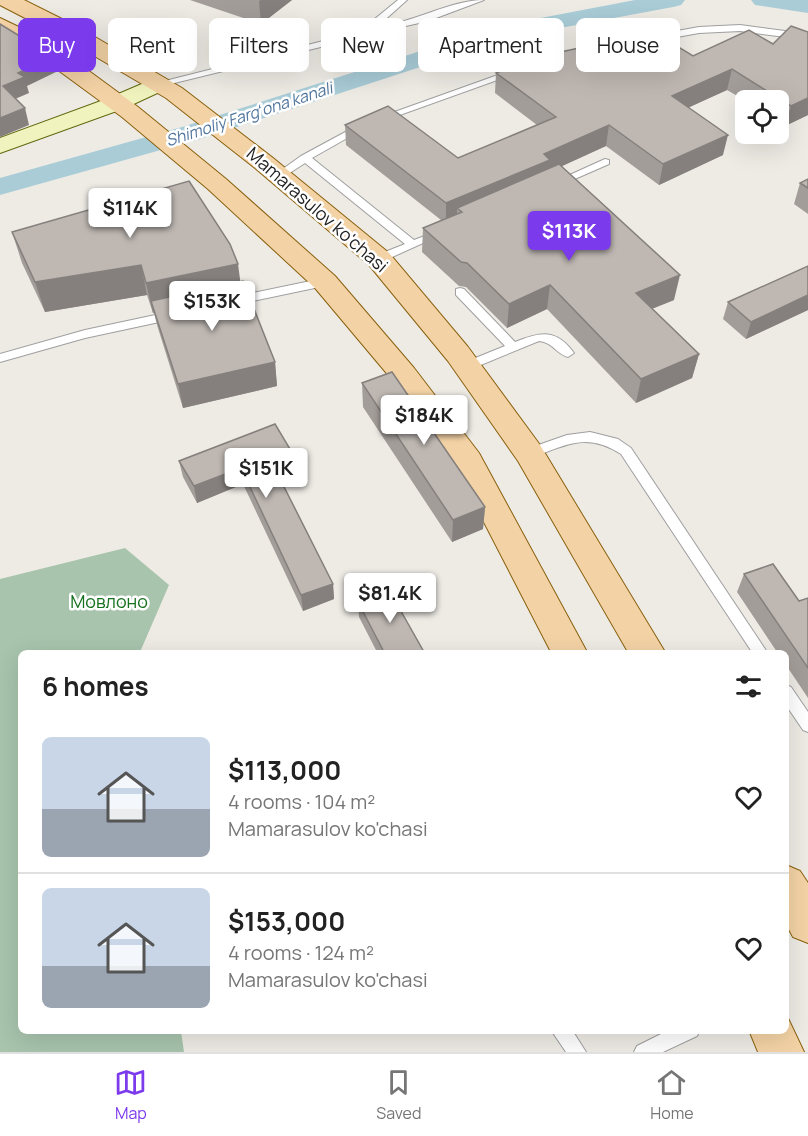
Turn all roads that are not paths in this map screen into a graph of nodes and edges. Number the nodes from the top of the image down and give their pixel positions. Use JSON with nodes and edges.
{"nodes":[{"id":1,"x":7,"y":0,"type":"edge"},
{"id":2,"x":403,"y":0,"type":"edge"},
{"id":3,"x":480,"y":0,"type":"edge"},
{"id":4,"x":381,"y":18,"type":"edge"},
{"id":5,"x":0,"y":25,"type":"edge"},
{"id":6,"x":406,"y":25,"type":"edge"},
{"id":7,"x":680,"y":34,"type":"edge"},
{"id":8,"x":808,"y":37,"type":"edge"},
{"id":9,"x":321,"y":45,"type":"edge"},
{"id":10,"x":517,"y":72,"type":"edge"},
{"id":11,"x":166,"y":88,"type":"junction"},
{"id":12,"x":124,"y":107,"type":"junction"},
{"id":13,"x":0,"y":147,"type":"edge"},
{"id":14,"x":305,"y":158,"type":"junction"},
{"id":15,"x":605,"y":162,"type":"dead end"},
{"id":16,"x":271,"y":169,"type":"junction"},
{"id":17,"x":541,"y":190,"type":"edge"},
{"id":18,"x":445,"y":231,"type":"edge"},
{"id":19,"x":413,"y":245,"type":"junction"},
{"id":20,"x":379,"y":260,"type":"junction"},
{"id":21,"x":325,"y":282,"type":"junction"},
{"id":22,"x":460,"y":292,"type":"dead end"},
{"id":23,"x":222,"y":304,"type":"edge"},
{"id":24,"x":188,"y":311,"type":"edge"},
{"id":25,"x":513,"y":347,"type":"junction"},
{"id":26,"x":568,"y":353,"type":"dead end"},
{"id":27,"x":0,"y":358,"type":"edge"},
{"id":28,"x":467,"y":366,"type":"junction"},
{"id":29,"x":529,"y":453,"type":"junction"},
{"id":30,"x":569,"y":650,"type":"edge"},
{"id":31,"x":646,"y":650,"type":"edge"},
{"id":32,"x":759,"y":650,"type":"edge"},
{"id":33,"x":789,"y":696,"type":"edge"},
{"id":34,"x":808,"y":725,"type":"edge"},
{"id":35,"x":789,"y":890,"type":"edge"},
{"id":36,"x":808,"y":922,"type":"edge"},
{"id":37,"x":563,"y":1034,"type":"edge"},
{"id":38,"x":682,"y":1034,"type":"edge"},
{"id":39,"x":773,"y":1034,"type":"edge"},
{"id":40,"x":577,"y":1052,"type":"edge"},
{"id":41,"x":643,"y":1052,"type":"edge"},
{"id":42,"x":782,"y":1052,"type":"edge"}],
"edges":[{"from":1,"to":11,"type":"main road","name":"Mamarasulov ko'chasi"},
{"from":2,"to":4,"type":"lane"},
{"from":3,"to":6,"type":"lane"},
{"from":5,"to":12,"type":"main road"},
{"from":7,"to":8,"type":"lane"},
{"from":9,"to":11,"type":"lane"},
{"from":10,"to":14,"type":"lane"},
{"from":11,"to":12,"type":"street"},
{"from":11,"to":16,"type":"main road","name":"Mamarasulov ko'chasi"},
{"from":12,"to":13,"type":"street"},
{"from":12,"to":21,"type":"main road"},
{"from":14,"to":16,"type":"lane"},
{"from":14,"to":19,"type":"lane"},
{"from":15,"to":17,"type":"lane"},
{"from":16,"to":20,"type":"main road","name":"Mamarasulov ko'chasi"},
{"from":18,"to":19,"type":"lane"},
{"from":19,"to":20,"type":"lane"},
{"from":20,"to":28,"type":"main road","name":"Mamarasulov ko'chasi"},
{"from":21,"to":23,"type":"lane"},
{"from":21,"to":30,"type":"main road"},
{"from":22,"to":25,"type":"lane"},
{"from":24,"to":27,"type":"lane"},
{"from":25,"to":26,"type":"lane"},
{"from":25,"to":28,"type":"lane"},
{"from":28,"to":29,"type":"main road","name":"Mamarasulov ko'chasi"},
{"from":29,"to":31,"type":"main road","name":"Mamarasulov ko'chasi"},
{"from":29,"to":32,"type":"lane"},
{"from":33,"to":34,"type":"lane"},
{"from":35,"to":36,"type":"main road"},
{"from":37,"to":40,"type":"lane"},
{"from":38,"to":41,"type":"lane"},
{"from":39,"to":42,"type":"main road"}]}
